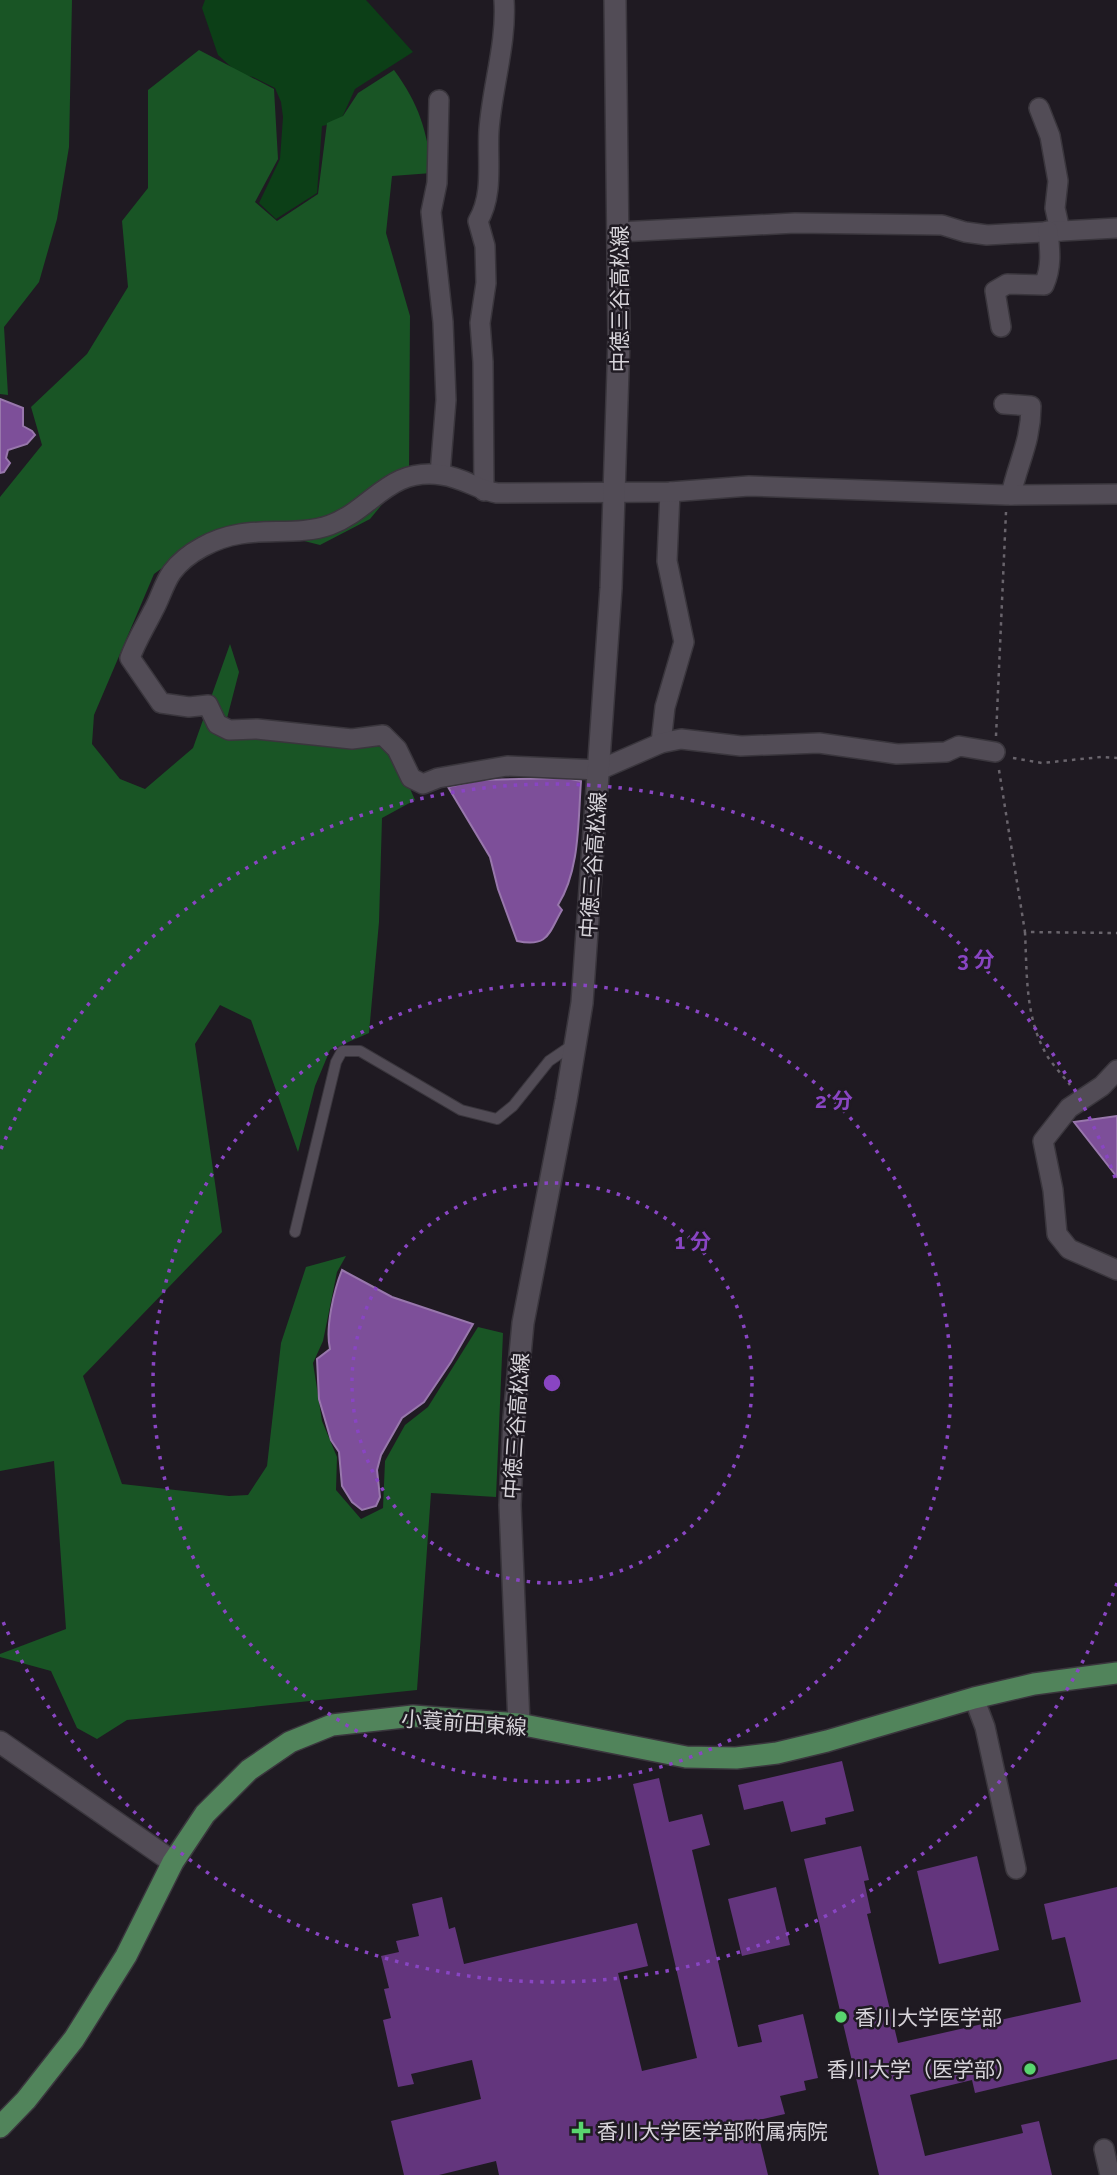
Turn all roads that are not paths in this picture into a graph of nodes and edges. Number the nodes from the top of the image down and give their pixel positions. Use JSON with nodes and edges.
{"nodes":[{"id":1,"x":504,"y":0,"type":"edge"},
{"id":2,"x":615,"y":0,"type":"edge"},
{"id":3,"x":439,"y":100,"type":"dead end"},
{"id":4,"x":1039,"y":108,"type":"dead end"},
{"id":5,"x":1117,"y":228,"type":"edge"},
{"id":6,"x":1054,"y":231,"type":"junction"},
{"id":7,"x":619,"y":232,"type":"junction"},
{"id":8,"x":1001,"y":327,"type":"dead end"},
{"id":9,"x":1004,"y":404,"type":"dead end"},
{"id":10,"x":440,"y":474,"type":"junction"},
{"id":11,"x":484,"y":491,"type":"junction"},
{"id":12,"x":615,"y":492,"type":"junction"},
{"id":13,"x":670,"y":492,"type":"junction"},
{"id":14,"x":1117,"y":494,"type":"edge"},
{"id":15,"x":1009,"y":495,"type":"junction"},
{"id":16,"x":661,"y":743,"type":"junction"},
{"id":17,"x":996,"y":754,"type":"road end"},
{"id":18,"x":599,"y":770,"type":"junction"},
{"id":19,"x":575,"y":1044,"type":"junction"},
{"id":20,"x":1117,"y":1070,"type":"edge"},
{"id":21,"x":295,"y":1232,"type":"dead end"},
{"id":22,"x":1117,"y":1270,"type":"edge"},
{"id":23,"x":1117,"y":1673,"type":"edge"},
{"id":24,"x":974,"y":1698,"type":"junction"},
{"id":25,"x":519,"y":1724,"type":"junction"},
{"id":26,"x":0,"y":1742,"type":"edge"},
{"id":27,"x":173,"y":1861,"type":"junction"},
{"id":28,"x":1016,"y":1869,"type":"dead end"},
{"id":29,"x":0,"y":2127,"type":"edge"},
{"id":30,"x":1104,"y":2149,"type":"dead end"},
{"id":31,"x":1110,"y":2175,"type":"edge"}],
"edges":[{"from":1,"to":11,"type":"street"},
{"from":2,"to":7,"type":"main road","name":"中徳三谷高松線"},
{"from":3,"to":10,"type":"street"},
{"from":4,"to":6,"type":"street"},
{"from":5,"to":6,"type":"street"},
{"from":6,"to":7,"type":"street"},
{"from":6,"to":8,"type":"street"},
{"from":7,"to":12,"type":"main road","name":"中徳三谷高松線"},
{"from":9,"to":15,"type":"street"},
{"from":10,"to":11,"type":"street"},
{"from":10,"to":18,"type":"street"},
{"from":11,"to":12,"type":"street"},
{"from":12,"to":13,"type":"street"},
{"from":12,"to":18,"type":"main road","name":"中徳三谷高松線"},
{"from":13,"to":15,"type":"street"},
{"from":13,"to":16,"type":"street"},
{"from":14,"to":15,"type":"street"},
{"from":16,"to":17,"type":"street"},
{"from":16,"to":18,"type":"street"},
{"from":18,"to":19,"type":"main road","name":"中徳三谷高松線"},
{"from":19,"to":21,"type":"lane"},
{"from":19,"to":25,"type":"main road","name":"中徳三谷高松線"},
{"from":20,"to":22,"type":"street"},
{"from":23,"to":24,"type":"main road","name":"小蓑前田東線"},
{"from":24,"to":25,"type":"main road","name":"小蓑前田東線"},
{"from":24,"to":28,"type":"street"},
{"from":25,"to":27,"type":"main road","name":"小蓑前田東線"},
{"from":26,"to":27,"type":"main road"},
{"from":27,"to":29,"type":"main road","name":"小蓑前田東線"},
{"from":30,"to":31,"type":"street"}]}
